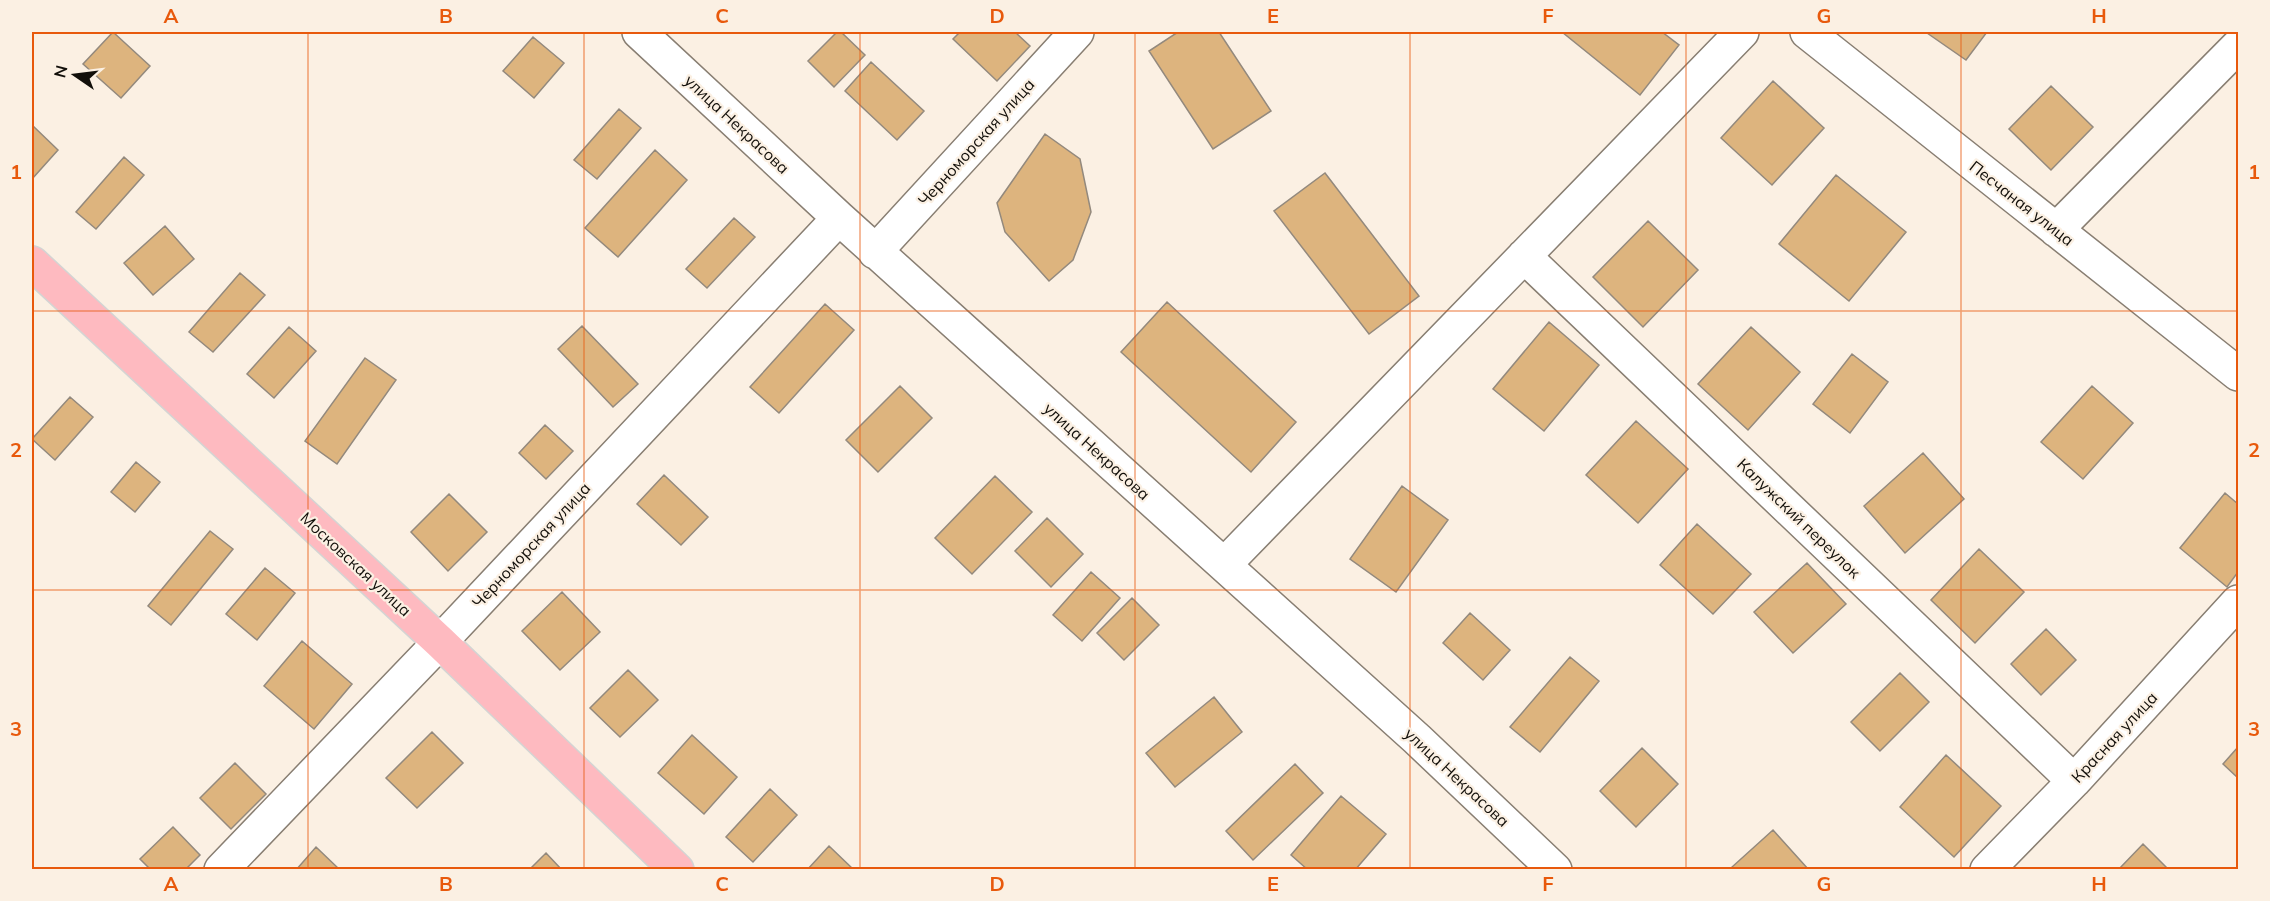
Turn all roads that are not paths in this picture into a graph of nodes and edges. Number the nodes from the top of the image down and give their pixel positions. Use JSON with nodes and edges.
{"nodes":[{"id":1,"x":639,"y":32,"type":"edge"},
{"id":2,"x":1077,"y":32,"type":"edge"},
{"id":3,"x":1743,"y":32,"type":"edge"},
{"id":4,"x":1807,"y":32,"type":"edge"},
{"id":5,"x":2238,"y":46,"type":"edge"},
{"id":6,"x":839,"y":218,"type":"junction"},
{"id":7,"x":2056,"y":230,"type":"junction"},
{"id":8,"x":875,"y":252,"type":"junction"},
{"id":9,"x":1524,"y":256,"type":"junction"},
{"id":10,"x":32,"y":263,"type":"edge"},
{"id":11,"x":2238,"y":374,"type":"edge"},
{"id":12,"x":1224,"y":565,"type":"junction"},
{"id":13,"x":2238,"y":602,"type":"edge"},
{"id":14,"x":440,"y":642,"type":"junction"},
{"id":15,"x":2074,"y":781,"type":"junction"},
{"id":16,"x":221,"y":870,"type":"edge"},
{"id":17,"x":677,"y":870,"type":"edge"},
{"id":18,"x":1555,"y":870,"type":"edge"},
{"id":19,"x":1987,"y":870,"type":"edge"}],
"edges":[{"from":1,"to":6,"type":"street","name":"улица Некрасова"},
{"from":2,"to":8,"type":"street","name":"Черноморская улица"},
{"from":3,"to":9,"type":"street"},
{"from":4,"to":7,"type":"street","name":"Песчаная улица"},
{"from":5,"to":7,"type":"street"},
{"from":6,"to":8,"type":"street","name":"улица Некрасова"},
{"from":6,"to":14,"type":"street","name":"Черноморская улица"},
{"from":7,"to":11,"type":"street","name":"Песчаная улица"},
{"from":8,"to":12,"type":"street","name":"улица Некрасова"},
{"from":9,"to":12,"type":"street"},
{"from":9,"to":15,"type":"street","name":"Калужский переулок"},
{"from":10,"to":14,"type":"main road","name":"Московская улица"},
{"from":12,"to":18,"type":"street","name":"улица Некрасова"},
{"from":13,"to":15,"type":"street","name":"Красная улица"},
{"from":14,"to":16,"type":"street","name":"Черноморская улица"},
{"from":14,"to":17,"type":"main road","name":"Московская улица"},
{"from":15,"to":19,"type":"street","name":"Красная улица"}]}
